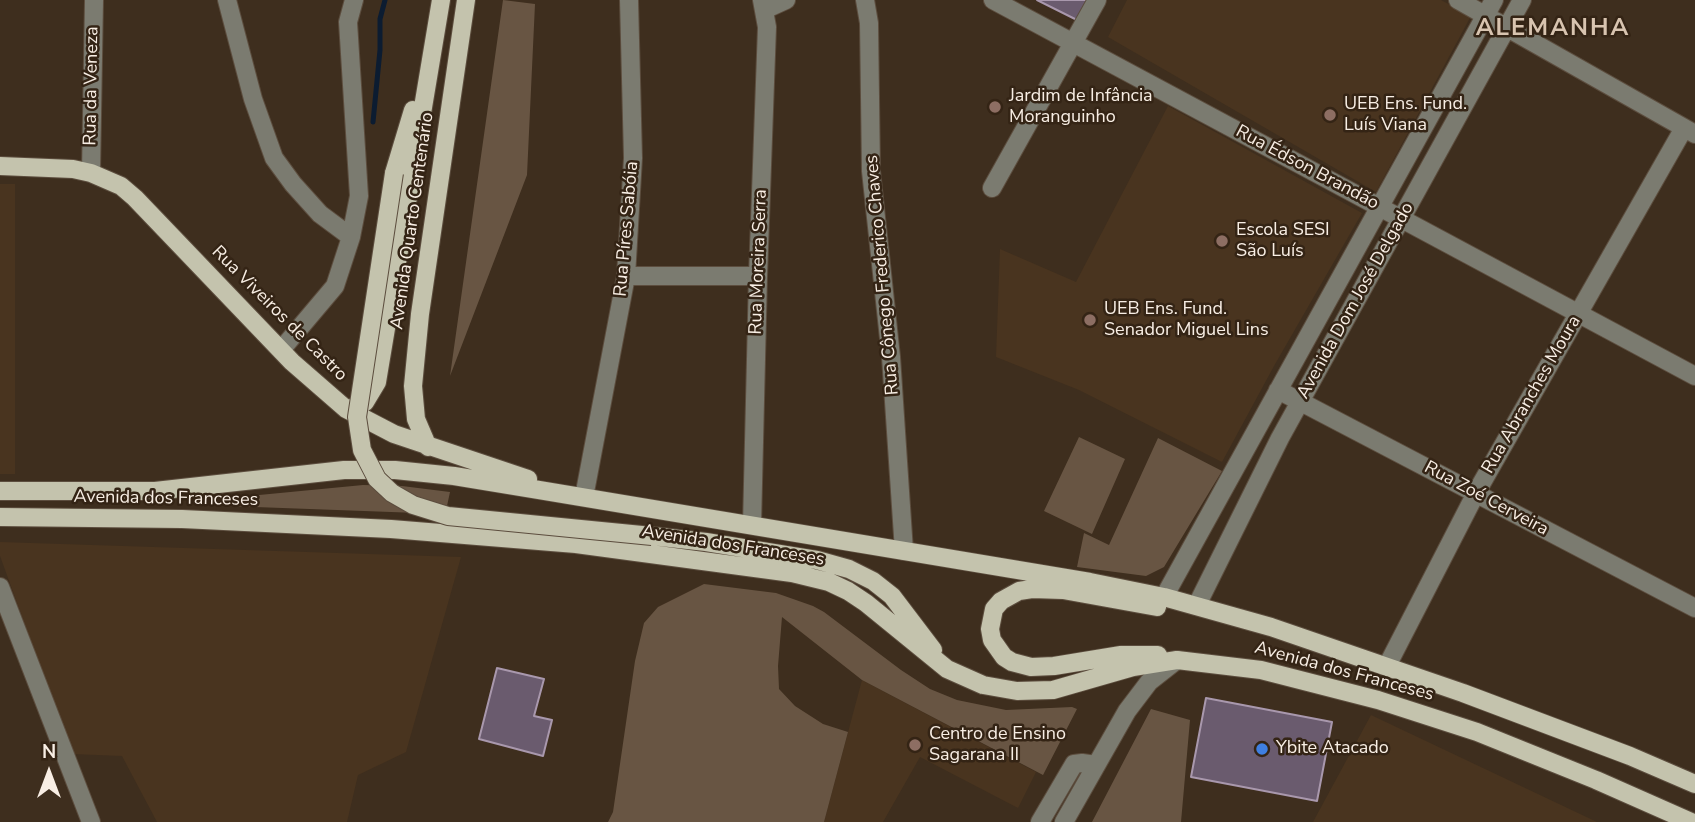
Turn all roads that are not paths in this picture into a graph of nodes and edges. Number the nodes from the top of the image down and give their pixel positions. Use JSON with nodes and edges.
{"nodes":[{"id":1,"x":94,"y":0,"type":"edge"},
{"id":2,"x":227,"y":0,"type":"edge"},
{"id":3,"x":354,"y":0,"type":"edge"},
{"id":4,"x":441,"y":0,"type":"edge"},
{"id":5,"x":466,"y":0,"type":"edge"},
{"id":6,"x":629,"y":0,"type":"edge"},
{"id":7,"x":786,"y":0,"type":"edge"},
{"id":8,"x":865,"y":0,"type":"edge"},
{"id":9,"x":993,"y":0,"type":"edge"},
{"id":10,"x":1097,"y":0,"type":"edge"},
{"id":11,"x":1458,"y":0,"type":"edge"},
{"id":12,"x":1522,"y":0,"type":"edge"},
{"id":13,"x":763,"y":5,"type":"edge"},
{"id":14,"x":1490,"y":8,"type":"edge"},
{"id":15,"x":1507,"y":27,"type":"junction"},
{"id":16,"x":1073,"y":42,"type":"junction"},
{"id":17,"x":434,"y":44,"type":"junction"},
{"id":18,"x":1689,"y":131,"type":"edge"},
{"id":19,"x":0,"y":166,"type":"edge"},
{"id":20,"x":91,"y":173,"type":"junction"},
{"id":21,"x":992,"y":188,"type":"dead end"},
{"id":22,"x":1379,"y":208,"type":"junction"},
{"id":23,"x":1401,"y":219,"type":"junction"},
{"id":24,"x":351,"y":237,"type":"junction"},
{"id":25,"x":626,"y":276,"type":"junction"},
{"id":26,"x":758,"y":276,"type":"junction"},
{"id":27,"x":1578,"y":314,"type":"junction"},
{"id":28,"x":281,"y":350,"type":"junction"},
{"id":29,"x":1695,"y":376,"type":"edge"},
{"id":30,"x":1278,"y":390,"type":"junction"},
{"id":31,"x":1301,"y":402,"type":"junction"},
{"id":32,"x":346,"y":409,"type":"junction"},
{"id":33,"x":428,"y":447,"type":"junction"},
{"id":34,"x":0,"y":491,"type":"edge"},
{"id":35,"x":1476,"y":493,"type":"junction"},
{"id":36,"x":584,"y":497,"type":"junction"},
{"id":37,"x":0,"y":517,"type":"edge"},
{"id":38,"x":752,"y":525,"type":"junction"},
{"id":39,"x":904,"y":551,"type":"junction"},
{"id":40,"x":0,"y":587,"type":"edge"},
{"id":41,"x":1164,"y":597,"type":"junction"},
{"id":42,"x":1197,"y":605,"type":"junction"},
{"id":43,"x":1695,"y":608,"type":"edge"},
{"id":44,"x":1271,"y":627,"type":"junction"},
{"id":45,"x":1177,"y":660,"type":"junction"},
{"id":46,"x":1230,"y":665,"type":"junction"},
{"id":47,"x":1387,"y":666,"type":"junction"},
{"id":48,"x":959,"y":675,"type":"junction"},
{"id":49,"x":1096,"y":765,"type":"junction"},
{"id":50,"x":1695,"y":784,"type":"edge"},
{"id":51,"x":91,"y":822,"type":"edge"},
{"id":52,"x":1040,"y":822,"type":"edge"},
{"id":53,"x":1064,"y":822,"type":"edge"},
{"id":54,"x":1691,"y":822,"type":"edge"}],
"edges":[{"from":1,"to":20,"type":"street","name":"Rua da Veneza"},
{"from":2,"to":24,"type":"street"},
{"from":3,"to":24,"type":"street"},
{"from":4,"to":17,"type":"main road","name":"Avenida Quarto Centenário"},
{"from":5,"to":33,"type":"main road","name":"Avenida Quarto Centenário"},
{"from":6,"to":25,"type":"street","name":"Rua Píres Sabóia"},
{"from":7,"to":13,"type":"street"},
{"from":8,"to":39,"type":"street","name":"Rua Cônego Frederico Chaves"},
{"from":9,"to":16,"type":"street","name":"Rua Édson Brandão"},
{"from":10,"to":16,"type":"street"},
{"from":11,"to":14,"type":"street"},
{"from":12,"to":15,"type":"street","name":"Avenida Dom José Delgado"},
{"from":13,"to":26,"type":"street","name":"Rua Moreira Serra"},
{"from":14,"to":15,"type":"street"},
{"from":14,"to":22,"type":"street","name":"Avenida Dom José Delgado"},
{"from":15,"to":18,"type":"street"},
{"from":15,"to":23,"type":"street","name":"Avenida Dom José Delgado"},
{"from":16,"to":21,"type":"street"},
{"from":16,"to":22,"type":"street","name":"Rua Édson Brandão"},
{"from":17,"to":32,"type":"main road","name":"Avenida Quarto Centenário"},
{"from":17,"to":48,"type":"main road","bridge":true},
{"from":18,"to":27,"type":"street","name":"Rua Abranches Moura"},
{"from":19,"to":20,"type":"main road","name":"Rua Viveiros de Castro"},
{"from":20,"to":28,"type":"main road","name":"Rua Viveiros de Castro"},
{"from":22,"to":23,"type":"street","name":"Rua Édson Brandão"},
{"from":22,"to":30,"type":"street","name":"Avenida Dom José Delgado"},
{"from":23,"to":27,"type":"street","name":"Rua Édson Brandão"},
{"from":23,"to":31,"type":"street","name":"Avenida Dom José Delgado"},
{"from":24,"to":28,"type":"street"},
{"from":25,"to":26,"type":"street"},
{"from":25,"to":36,"type":"street","name":"Rua Píres Sabóia"},
{"from":26,"to":38,"type":"street","name":"Rua Moreira Serra"},
{"from":27,"to":29,"type":"street","name":"Rua Édson Brandão"},
{"from":27,"to":35,"type":"street","name":"Rua Abranches Moura"},
{"from":28,"to":32,"type":"main road","name":"Rua Viveiros de Castro"},
{"from":30,"to":31,"type":"street","name":"Rua Zoé Cerveira"},
{"from":30,"to":41,"type":"street","name":"Avenida Dom José Delgado"},
{"from":31,"to":35,"type":"street","name":"Rua Zoé Cerveira"},
{"from":31,"to":42,"type":"street","name":"Avenida Dom José Delgado"},
{"from":32,"to":33,"type":"main road","name":"Rua Viveiros de Castro"},
{"from":33,"to":36,"type":"main road","name":"Rua Viveiros de Castro"},
{"from":34,"to":36,"type":"main road","name":"Avenida dos Franceses"},
{"from":35,"to":43,"type":"street","name":"Rua Zoé Cerveira"},
{"from":35,"to":47,"type":"street","name":"Rua Abranches Moura"},
{"from":36,"to":38,"type":"main road","name":"Avenida dos Franceses"},
{"from":37,"to":48,"type":"main road","name":"Avenida dos Franceses"},
{"from":38,"to":39,"type":"main road","name":"Avenida dos Franceses"},
{"from":39,"to":41,"type":"main road","name":"Avenida dos Franceses"},
{"from":40,"to":51,"type":"street"},
{"from":41,"to":42,"type":"main road","name":"Avenida dos Franceses"},
{"from":42,"to":44,"type":"main road","name":"Avenida dos Franceses"},
{"from":44,"to":46,"type":"main road"},
{"from":44,"to":47,"type":"main road","name":"Avenida dos Franceses"},
{"from":45,"to":46,"type":"main road","name":"Avenida dos Franceses"},
{"from":45,"to":48,"type":"main road","name":"Avenida dos Franceses"},
{"from":45,"to":49,"type":"street"},
{"from":46,"to":54,"type":"main road","name":"Avenida dos Franceses"},
{"from":47,"to":50,"type":"main road","name":"Avenida dos Franceses"},
{"from":49,"to":52,"type":"street"},
{"from":49,"to":53,"type":"street"}]}
